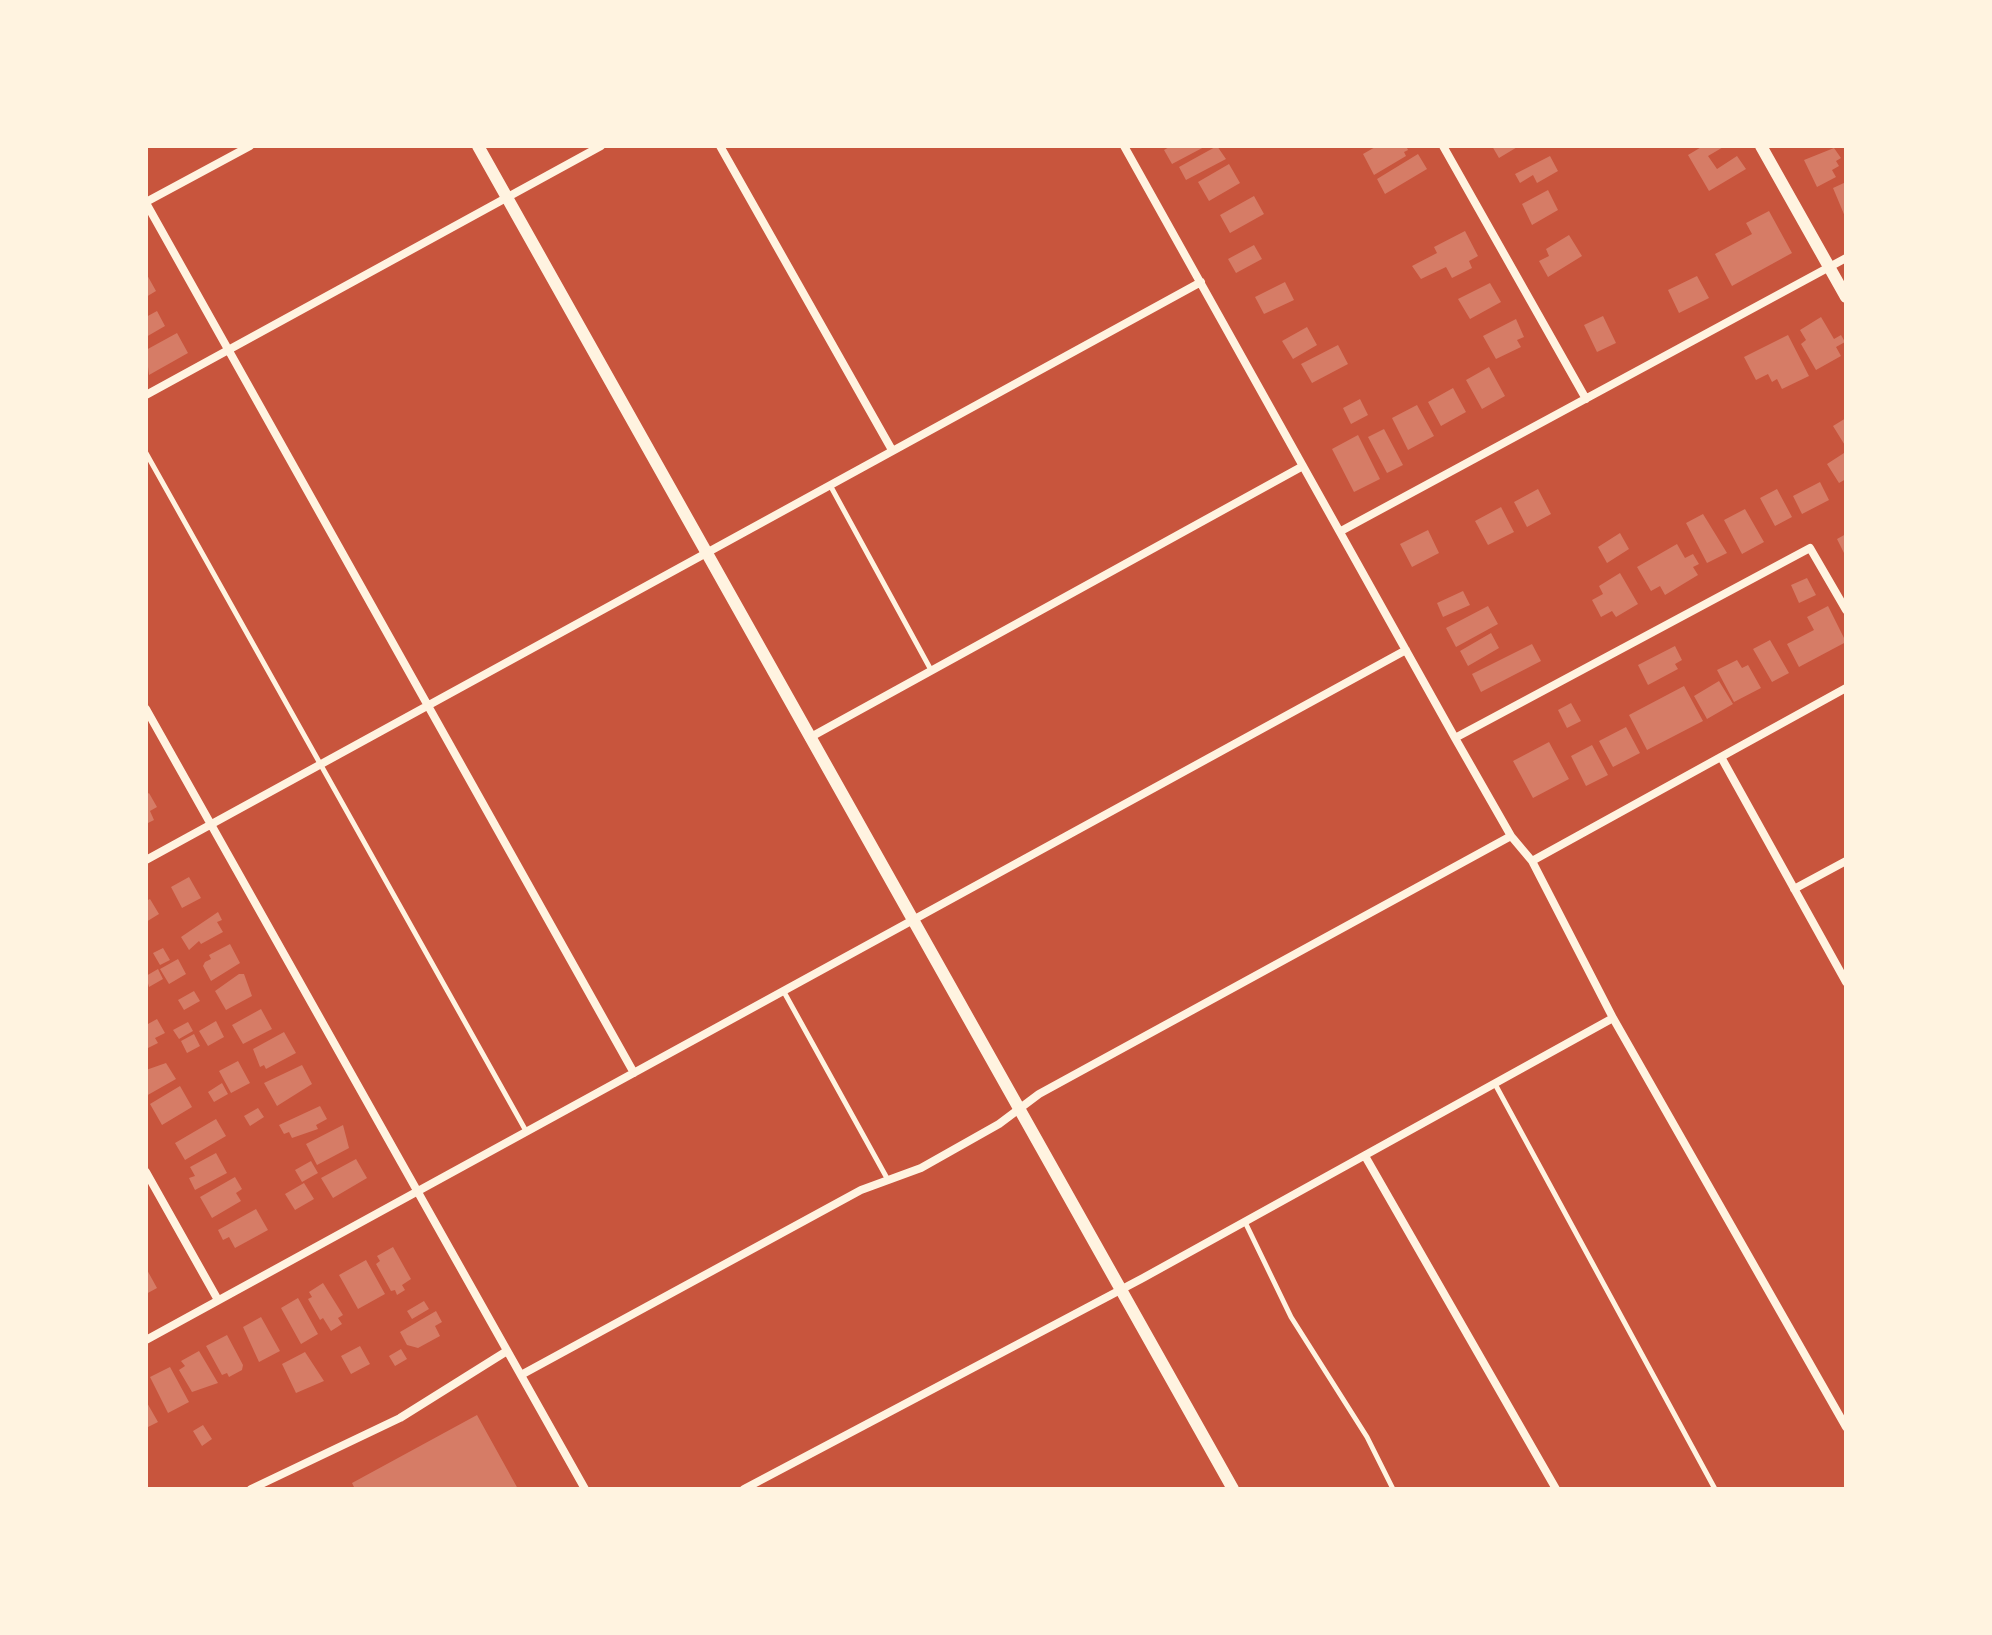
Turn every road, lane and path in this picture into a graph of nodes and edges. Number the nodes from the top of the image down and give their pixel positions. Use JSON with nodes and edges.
{"nodes":[{"id":1,"x":250,"y":146,"type":"edge"},
{"id":2,"x":478,"y":146,"type":"edge"},
{"id":3,"x":601,"y":146,"type":"edge"},
{"id":4,"x":720,"y":146,"type":"edge"},
{"id":5,"x":1124,"y":146,"type":"edge"},
{"id":6,"x":1443,"y":146,"type":"edge"},
{"id":7,"x":1761,"y":146,"type":"edge"},
{"id":8,"x":507,"y":198,"type":"junction"},
{"id":9,"x":146,"y":202,"type":"edge"},
{"id":10,"x":1846,"y":258,"type":"edge"},
{"id":11,"x":1829,"y":267,"type":"junction"},
{"id":12,"x":1201,"y":282,"type":"junction"},
{"id":13,"x":1846,"y":297,"type":"edge"},
{"id":14,"x":227,"y":350,"type":"junction"},
{"id":15,"x":146,"y":395,"type":"edge"},
{"id":16,"x":1586,"y":399,"type":"junction"},
{"id":17,"x":892,"y":450,"type":"junction"},
{"id":18,"x":146,"y":453,"type":"edge"},
{"id":19,"x":1303,"y":466,"type":"junction"},
{"id":20,"x":830,"y":485,"type":"junction"},
{"id":21,"x":1341,"y":531,"type":"junction"},
{"id":22,"x":707,"y":554,"type":"junction"},
{"id":23,"x":1846,"y":610,"type":"edge"},
{"id":24,"x":1406,"y":650,"type":"junction"},
{"id":25,"x":931,"y":670,"type":"junction"},
{"id":26,"x":1846,"y":688,"type":"edge"},
{"id":27,"x":428,"y":706,"type":"junction"},
{"id":28,"x":146,"y":709,"type":"edge"},
{"id":29,"x":809,"y":738,"type":"junction"},
{"id":30,"x":1455,"y":738,"type":"junction"},
{"id":31,"x":1721,"y":757,"type":"junction"},
{"id":32,"x":322,"y":763,"type":"junction"},
{"id":33,"x":211,"y":824,"type":"junction"},
{"id":34,"x":1511,"y":836,"type":"junction"},
{"id":35,"x":146,"y":860,"type":"edge"},
{"id":36,"x":1532,"y":861,"type":"junction"},
{"id":37,"x":1846,"y":861,"type":"edge"},
{"id":38,"x":1794,"y":889,"type":"junction"},
{"id":39,"x":914,"y":922,"type":"junction"},
{"id":40,"x":1846,"y":982,"type":"edge"},
{"id":41,"x":784,"y":992,"type":"junction"},
{"id":42,"x":1613,"y":1018,"type":"junction"},
{"id":43,"x":634,"y":1073,"type":"junction"},
{"id":44,"x":1495,"y":1084,"type":"junction"},
{"id":45,"x":1020,"y":1109,"type":"junction"},
{"id":46,"x":526,"y":1132,"type":"junction"},
{"id":47,"x":1365,"y":1156,"type":"junction"},
{"id":48,"x":146,"y":1172,"type":"edge"},
{"id":49,"x":888,"y":1180,"type":"junction"},
{"id":50,"x":419,"y":1192,"type":"junction"},
{"id":51,"x":1245,"y":1222,"type":"junction"},
{"id":52,"x":1122,"y":1290,"type":"junction"},
{"id":53,"x":218,"y":1300,"type":"junction"},
{"id":54,"x":146,"y":1340,"type":"edge"},
{"id":55,"x":507,"y":1351,"type":"junction"},
{"id":56,"x":521,"y":1375,"type":"junction"},
{"id":57,"x":1846,"y":1427,"type":"edge"},
{"id":58,"x":251,"y":1489,"type":"edge"},
{"id":59,"x":585,"y":1489,"type":"edge"},
{"id":60,"x":744,"y":1489,"type":"edge"},
{"id":61,"x":1233,"y":1489,"type":"edge"},
{"id":62,"x":1393,"y":1489,"type":"edge"},
{"id":63,"x":1556,"y":1489,"type":"edge"},
{"id":64,"x":1715,"y":1489,"type":"edge"}],
"edges":[{"from":1,"to":9,"type":"street"},
{"from":2,"to":8,"type":"street"},
{"from":3,"to":8,"type":"street"},
{"from":4,"to":17,"type":"street"},
{"from":5,"to":12,"type":"street"},
{"from":6,"to":16,"type":"street"},
{"from":7,"to":11,"type":"street"},
{"from":8,"to":14,"type":"street"},
{"from":8,"to":22,"type":"street"},
{"from":9,"to":14,"type":"street"},
{"from":10,"to":11,"type":"street"},
{"from":11,"to":13,"type":"street"},
{"from":11,"to":16,"type":"street"},
{"from":12,"to":17,"type":"street"},
{"from":12,"to":19,"type":"street"},
{"from":14,"to":15,"type":"street"},
{"from":14,"to":27,"type":"street"},
{"from":16,"to":21,"type":"street"},
{"from":17,"to":20,"type":"street"},
{"from":18,"to":32,"type":"lane"},
{"from":19,"to":21,"type":"street"},
{"from":19,"to":25,"type":"street"},
{"from":20,"to":22,"type":"street"},
{"from":20,"to":25,"type":"lane"},
{"from":21,"to":24,"type":"street"},
{"from":22,"to":27,"type":"street"},
{"from":22,"to":29,"type":"street"},
{"from":23,"to":30,"type":"street"},
{"from":24,"to":30,"type":"street"},
{"from":24,"to":39,"type":"street"},
{"from":25,"to":29,"type":"street"},
{"from":26,"to":31,"type":"street"},
{"from":27,"to":32,"type":"street"},
{"from":27,"to":43,"type":"street"},
{"from":28,"to":33,"type":"street"},
{"from":29,"to":39,"type":"street"},
{"from":30,"to":34,"type":"street"},
{"from":31,"to":36,"type":"street"},
{"from":31,"to":38,"type":"street"},
{"from":32,"to":33,"type":"street"},
{"from":32,"to":46,"type":"lane"},
{"from":33,"to":35,"type":"street"},
{"from":33,"to":50,"type":"street"},
{"from":34,"to":36,"type":"street"},
{"from":34,"to":45,"type":"street"},
{"from":36,"to":42,"type":"street"},
{"from":37,"to":38,"type":"street"},
{"from":38,"to":40,"type":"street"},
{"from":39,"to":41,"type":"street"},
{"from":39,"to":45,"type":"street"},
{"from":41,"to":43,"type":"street"},
{"from":41,"to":49,"type":"lane"},
{"from":42,"to":44,"type":"street"},
{"from":42,"to":57,"type":"street"},
{"from":43,"to":46,"type":"street"},
{"from":44,"to":47,"type":"street"},
{"from":44,"to":64,"type":"lane"},
{"from":45,"to":49,"type":"street"},
{"from":45,"to":52,"type":"street"},
{"from":46,"to":50,"type":"street"},
{"from":47,"to":51,"type":"street"},
{"from":47,"to":63,"type":"street"},
{"from":48,"to":53,"type":"street"},
{"from":49,"to":56,"type":"street"},
{"from":50,"to":53,"type":"street"},
{"from":50,"to":55,"type":"street"},
{"from":51,"to":52,"type":"street"},
{"from":51,"to":62,"type":"lane"},
{"from":52,"to":60,"type":"street"},
{"from":52,"to":61,"type":"street"},
{"from":53,"to":54,"type":"street"},
{"from":55,"to":56,"type":"street"},
{"from":55,"to":58,"type":"street"},
{"from":56,"to":59,"type":"street"}]}
